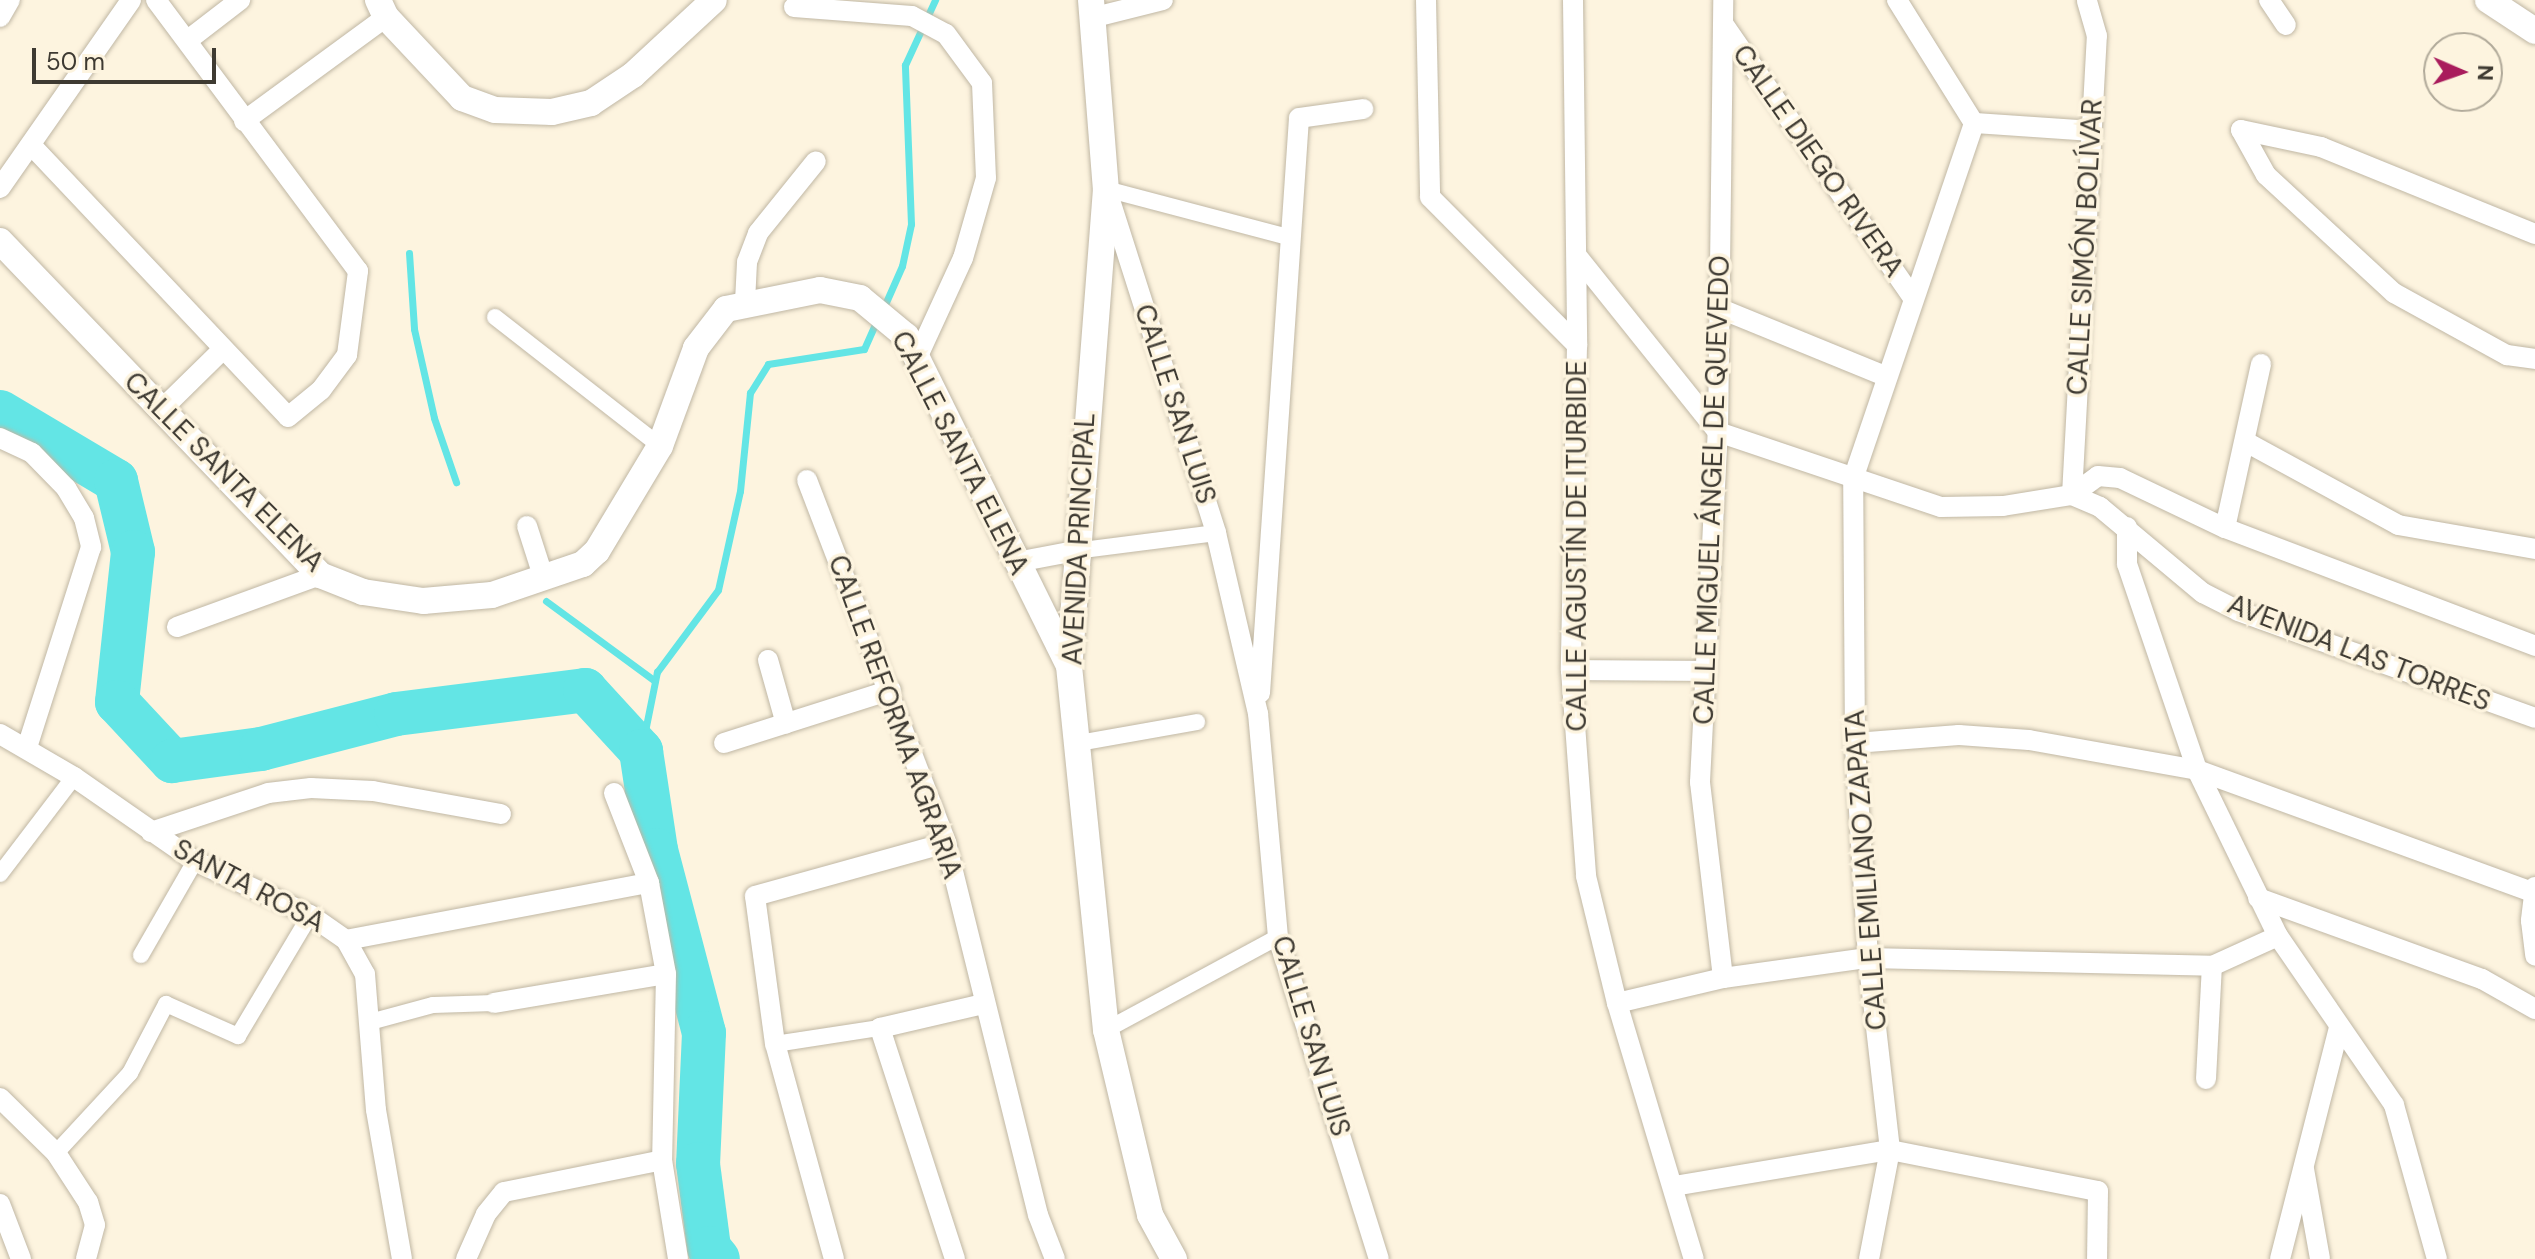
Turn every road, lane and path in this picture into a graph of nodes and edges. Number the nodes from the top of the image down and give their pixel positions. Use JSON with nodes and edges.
{"nodes":[{"id":1,"x":10,"y":0,"type":"edge"},
{"id":2,"x":131,"y":0,"type":"edge"},
{"id":3,"x":156,"y":0,"type":"edge"},
{"id":4,"x":240,"y":0,"type":"edge"},
{"id":5,"x":714,"y":0,"type":"edge"},
{"id":6,"x":1163,"y":0,"type":"edge"},
{"id":7,"x":1426,"y":0,"type":"edge"},
{"id":8,"x":1573,"y":0,"type":"edge"},
{"id":9,"x":1723,"y":0,"type":"edge"},
{"id":10,"x":1897,"y":0,"type":"edge"},
{"id":11,"x":2087,"y":0,"type":"edge"},
{"id":12,"x":2269,"y":0,"type":"edge"},
{"id":13,"x":2488,"y":0,"type":"edge"},
{"id":14,"x":794,"y":7,"type":"dead end"},
{"id":15,"x":382,"y":8,"type":"edge"},
{"id":16,"x":1091,"y":9,"type":"edge"},
{"id":17,"x":0,"y":17,"type":"edge"},
{"id":18,"x":1724,"y":25,"type":"junction"},
{"id":19,"x":2286,"y":25,"type":"dead end"},
{"id":20,"x":2535,"y":31,"type":"edge"},
{"id":21,"x":188,"y":40,"type":"junction"},
{"id":22,"x":1363,"y":109,"type":"dead end"},
{"id":23,"x":244,"y":121,"type":"junction"},
{"id":24,"x":1974,"y":123,"type":"junction"},
{"id":25,"x":2090,"y":131,"type":"junction"},
{"id":26,"x":33,"y":147,"type":"junction"},
{"id":27,"x":816,"y":161,"type":"dead end"},
{"id":28,"x":0,"y":188,"type":"edge"},
{"id":29,"x":1106,"y":189,"type":"junction"},
{"id":30,"x":2535,"y":234,"type":"edge"},
{"id":31,"x":1291,"y":238,"type":"junction"},
{"id":32,"x":0,"y":241,"type":"edge"},
{"id":33,"x":1577,"y":256,"type":"junction"},
{"id":34,"x":1912,"y":297,"type":"junction"},
{"id":35,"x":745,"y":302,"type":"junction"},
{"id":36,"x":1721,"y":309,"type":"junction"},
{"id":37,"x":495,"y":317,"type":"dead end"},
{"id":38,"x":1577,"y":345,"type":"junction"},
{"id":39,"x":223,"y":349,"type":"junction"},
{"id":40,"x":2535,"y":359,"type":"edge"},
{"id":41,"x":916,"y":360,"type":"junction"},
{"id":42,"x":2261,"y":364,"type":"dead end"},
{"id":43,"x":1885,"y":376,"type":"junction"},
{"id":44,"x":161,"y":410,"type":"junction"},
{"id":45,"x":1718,"y":432,"type":"junction"},
{"id":46,"x":0,"y":438,"type":"edge"},
{"id":47,"x":2246,"y":442,"type":"junction"},
{"id":48,"x":660,"y":446,"type":"junction"},
{"id":49,"x":1853,"y":479,"type":"junction"},
{"id":50,"x":807,"y":480,"type":"dead end"},
{"id":51,"x":2072,"y":495,"type":"junction"},
{"id":52,"x":527,"y":526,"type":"dead end"},
{"id":53,"x":2127,"y":527,"type":"junction"},
{"id":54,"x":2225,"y":528,"type":"junction"},
{"id":55,"x":1216,"y":533,"type":"junction"},
{"id":56,"x":2535,"y":549,"type":"edge"},
{"id":57,"x":1075,"y":551,"type":"junction"},
{"id":58,"x":1017,"y":562,"type":"junction"},
{"id":59,"x":320,"y":575,"type":"junction"},
{"id":60,"x":544,"y":579,"type":"junction"},
{"id":61,"x":177,"y":627,"type":"dead end"},
{"id":62,"x":2535,"y":646,"type":"edge"},
{"id":63,"x":768,"y":660,"type":"dead end"},
{"id":64,"x":1069,"y":666,"type":"junction"},
{"id":65,"x":1571,"y":670,"type":"junction"},
{"id":66,"x":1706,"y":671,"type":"junction"},
{"id":67,"x":891,"y":690,"type":"junction"},
{"id":68,"x":1258,"y":713,"type":"junction"},
{"id":69,"x":2535,"y":718,"type":"edge"},
{"id":70,"x":1197,"y":722,"type":"dead end"},
{"id":71,"x":786,"y":724,"type":"junction"},
{"id":72,"x":0,"y":734,"type":"edge"},
{"id":73,"x":724,"y":743,"type":"dead end"},
{"id":74,"x":1079,"y":743,"type":"junction"},
{"id":75,"x":1855,"y":743,"type":"junction"},
{"id":76,"x":27,"y":748,"type":"junction"},
{"id":77,"x":2197,"y":770,"type":"junction"},
{"id":78,"x":74,"y":777,"type":"junction"},
{"id":79,"x":614,"y":793,"type":"dead end"},
{"id":80,"x":501,"y":814,"type":"dead end"},
{"id":81,"x":151,"y":832,"type":"junction"},
{"id":82,"x":946,"y":843,"type":"junction"},
{"id":83,"x":195,"y":861,"type":"junction"},
{"id":84,"x":0,"y":874,"type":"edge"},
{"id":85,"x":649,"y":883,"type":"junction"},
{"id":86,"x":2534,"y":889,"type":"edge"},
{"id":87,"x":2258,"y":898,"type":"junction"},
{"id":88,"x":310,"y":915,"type":"junction"},
{"id":89,"x":2278,"y":936,"type":"junction"},
{"id":90,"x":1278,"y":937,"type":"junction"},
{"id":91,"x":346,"y":940,"type":"junction"},
{"id":92,"x":141,"y":955,"type":"dead end"},
{"id":93,"x":2535,"y":956,"type":"edge"},
{"id":94,"x":1868,"y":958,"type":"junction"},
{"id":95,"x":2212,"y":966,"type":"junction"},
{"id":96,"x":666,"y":974,"type":"junction"},
{"id":97,"x":1723,"y":978,"type":"junction"},
{"id":98,"x":494,"y":1003,"type":"joint"},
{"id":99,"x":1617,"y":1003,"type":"junction"},
{"id":100,"x":983,"y":1004,"type":"junction"},
{"id":101,"x":2535,"y":1009,"type":"edge"},
{"id":102,"x":370,"y":1022,"type":"junction"},
{"id":103,"x":2339,"y":1027,"type":"junction"},
{"id":104,"x":880,"y":1028,"type":"junction"},
{"id":105,"x":1106,"y":1030,"type":"junction"},
{"id":106,"x":775,"y":1044,"type":"junction"},
{"id":107,"x":2206,"y":1079,"type":"dead end"},
{"id":108,"x":0,"y":1098,"type":"edge"},
{"id":109,"x":1890,"y":1150,"type":"junction"},
{"id":110,"x":56,"y":1153,"type":"junction"},
{"id":111,"x":662,"y":1160,"type":"junction"},
{"id":112,"x":2302,"y":1162,"type":"junction"},
{"id":113,"x":1674,"y":1186,"type":"junction"},
{"id":114,"x":0,"y":1204,"type":"edge"},
{"id":115,"x":21,"y":1259,"type":"edge"},
{"id":116,"x":86,"y":1259,"type":"edge"},
{"id":117,"x":402,"y":1259,"type":"edge"},
{"id":118,"x":466,"y":1259,"type":"edge"},
{"id":119,"x":678,"y":1259,"type":"edge"},
{"id":120,"x":834,"y":1259,"type":"edge"},
{"id":121,"x":955,"y":1259,"type":"edge"},
{"id":122,"x":1055,"y":1259,"type":"edge"},
{"id":123,"x":1174,"y":1259,"type":"edge"},
{"id":124,"x":1379,"y":1259,"type":"edge"},
{"id":125,"x":1694,"y":1259,"type":"edge"},
{"id":126,"x":1869,"y":1259,"type":"edge"},
{"id":127,"x":2097,"y":1259,"type":"edge"},
{"id":128,"x":2280,"y":1259,"type":"edge"},
{"id":129,"x":2320,"y":1259,"type":"edge"},
{"id":130,"x":2437,"y":1259,"type":"edge"}],
"edges":[{"from":1,"to":17,"type":"street"},
{"from":2,"to":26,"type":"street"},
{"from":3,"to":21,"type":"street"},
{"from":4,"to":21,"type":"street"},
{"from":5,"to":15,"type":"street"},
{"from":6,"to":16,"type":"street"},
{"from":7,"to":38,"type":"street"},
{"from":8,"to":33,"type":"street","name":"CALLE AGUSTÍN DE ITURBIDE"},
{"from":9,"to":18,"type":"street","name":"CALLE MIGUEL ÁNGEL DE QUEVEDO"},
{"from":10,"to":24,"type":"street"},
{"from":11,"to":25,"type":"street","name":"CALLE SIMÓN BOLÍVAR"},
{"from":12,"to":19,"type":"street"},
{"from":13,"to":20,"type":"street"},
{"from":14,"to":41,"type":"street"},
{"from":15,"to":23,"type":"street"},
{"from":16,"to":29,"type":"street","name":"AVENIDA PRINCIPAL"},
{"from":18,"to":34,"type":"street","name":"CALLE DIEGO RIVERA"},
{"from":18,"to":36,"type":"street","name":"CALLE MIGUEL ÁNGEL DE QUEVEDO"},
{"from":21,"to":23,"type":"street"},
{"from":22,"to":31,"type":"street","name":"CALLE SAN LUIS"},
{"from":23,"to":39,"type":"street"},
{"from":24,"to":25,"type":"street"},
{"from":24,"to":34,"type":"street","name":"CALLE EMILIANO ZAPATA"},
{"from":25,"to":51,"type":"street","name":"CALLE SIMÓN BOLÍVAR"},
{"from":26,"to":28,"type":"street"},
{"from":26,"to":39,"type":"street"},
{"from":27,"to":35,"type":"street"},
{"from":29,"to":31,"type":"street"},
{"from":29,"to":55,"type":"street","name":"CALLE SAN LUIS"},
{"from":29,"to":57,"type":"street","name":"AVENIDA PRINCIPAL"},
{"from":30,"to":40,"type":"street"},
{"from":31,"to":68,"type":"street","name":"CALLE SAN LUIS"},
{"from":32,"to":44,"type":"street","name":"CALLE SANTA ELENA"},
{"from":33,"to":38,"type":"street","name":"CALLE AGUSTÍN DE ITURBIDE"},
{"from":33,"to":45,"type":"street"},
{"from":34,"to":43,"type":"street","name":"CALLE EMILIANO ZAPATA"},
{"from":35,"to":41,"type":"street","name":"CALLE SANTA ELENA"},
{"from":35,"to":48,"type":"street","name":"CALLE SANTA ELENA"},
{"from":36,"to":43,"type":"street"},
{"from":36,"to":45,"type":"street","name":"CALLE MIGUEL ÁNGEL DE QUEVEDO"},
{"from":37,"to":48,"type":"street"},
{"from":38,"to":65,"type":"street","name":"CALLE AGUSTÍN DE ITURBIDE"},
{"from":39,"to":44,"type":"street"},
{"from":41,"to":58,"type":"street","name":"CALLE SANTA ELENA"},
{"from":42,"to":47,"type":"street"},
{"from":43,"to":49,"type":"street","name":"CALLE EMILIANO ZAPATA"},
{"from":44,"to":59,"type":"street","name":"CALLE SANTA ELENA"},
{"from":45,"to":49,"type":"street"},
{"from":45,"to":66,"type":"street","name":"CALLE MIGUEL ÁNGEL DE QUEVEDO"},
{"from":46,"to":76,"type":"street"},
{"from":47,"to":54,"type":"street"},
{"from":47,"to":56,"type":"street"},
{"from":48,"to":60,"type":"street","name":"CALLE SANTA ELENA"},
{"from":49,"to":51,"type":"street"},
{"from":49,"to":75,"type":"street","name":"CALLE EMILIANO ZAPATA"},
{"from":50,"to":67,"type":"street","name":"CALLE REFORMA AGRARIA"},
{"from":51,"to":53,"type":"street","name":"AVENIDA LAS TORRES"},
{"from":51,"to":54,"type":"street"},
{"from":52,"to":60,"type":"street"},
{"from":53,"to":69,"type":"street","name":"AVENIDA LAS TORRES"},
{"from":53,"to":77,"type":"street"},
{"from":54,"to":62,"type":"street"},
{"from":55,"to":57,"type":"street"},
{"from":55,"to":68,"type":"street","name":"CALLE SAN LUIS"},
{"from":57,"to":58,"type":"street"},
{"from":57,"to":64,"type":"street","name":"AVENIDA PRINCIPAL"},
{"from":58,"to":64,"type":"street","name":"CALLE SANTA ELENA"},
{"from":59,"to":60,"type":"street","name":"CALLE SANTA ELENA"},
{"from":59,"to":61,"type":"street"},
{"from":63,"to":71,"type":"street"},
{"from":64,"to":74,"type":"street","name":"AVENIDA PRINCIPAL"},
{"from":65,"to":66,"type":"street"},
{"from":65,"to":99,"type":"street","name":"CALLE AGUSTÍN DE ITURBIDE"},
{"from":66,"to":97,"type":"street","name":"CALLE MIGUEL ÁNGEL DE QUEVEDO"},
{"from":67,"to":71,"type":"street"},
{"from":67,"to":82,"type":"street","name":"CALLE REFORMA AGRARIA"},
{"from":68,"to":90,"type":"street","name":"CALLE SAN LUIS"},
{"from":70,"to":74,"type":"street"},
{"from":71,"to":73,"type":"street"},
{"from":72,"to":76,"type":"street","name":"SANTA ROSA"},
{"from":74,"to":105,"type":"street","name":"AVENIDA PRINCIPAL"},
{"from":75,"to":77,"type":"street"},
{"from":75,"to":94,"type":"street","name":"CALLE EMILIANO ZAPATA"},
{"from":76,"to":78,"type":"street","name":"SANTA ROSA"},
{"from":77,"to":86,"type":"street"},
{"from":77,"to":87,"type":"street"},
{"from":78,"to":81,"type":"street","name":"SANTA ROSA"},
{"from":78,"to":84,"type":"street"},
{"from":79,"to":85,"type":"street"},
{"from":80,"to":81,"type":"street"},
{"from":81,"to":83,"type":"street","name":"SANTA ROSA"},
{"from":82,"to":100,"type":"street","name":"CALLE REFORMA AGRARIA"},
{"from":82,"to":106,"type":"street"},
{"from":83,"to":88,"type":"street","name":"SANTA ROSA"},
{"from":83,"to":92,"type":"street"},
{"from":85,"to":91,"type":"street"},
{"from":85,"to":96,"type":"street"},
{"from":86,"to":93,"type":"street"},
{"from":87,"to":89,"type":"street"},
{"from":87,"to":101,"type":"street"},
{"from":88,"to":91,"type":"street","name":"SANTA ROSA"},
{"from":88,"to":110,"type":"street"},
{"from":89,"to":95,"type":"street"},
{"from":89,"to":103,"type":"street"},
{"from":90,"to":105,"type":"street"},
{"from":90,"to":124,"type":"street","name":"CALLE SAN LUIS"},
{"from":91,"to":102,"type":"street"},
{"from":94,"to":95,"type":"street"},
{"from":94,"to":97,"type":"street"},
{"from":94,"to":109,"type":"street","name":"CALLE EMILIANO ZAPATA"},
{"from":95,"to":107,"type":"street"},
{"from":96,"to":98,"type":"street"},
{"from":96,"to":111,"type":"street"},
{"from":97,"to":99,"type":"street"},
{"from":98,"to":102,"type":"street"},
{"from":99,"to":113,"type":"street","name":"CALLE AGUSTÍN DE ITURBIDE"},
{"from":100,"to":104,"type":"street"},
{"from":100,"to":122,"type":"street","name":"CALLE REFORMA AGRARIA"},
{"from":102,"to":117,"type":"street"},
{"from":103,"to":112,"type":"street"},
{"from":103,"to":130,"type":"street"},
{"from":104,"to":106,"type":"street"},
{"from":104,"to":121,"type":"street"},
{"from":105,"to":123,"type":"street","name":"AVENIDA PRINCIPAL"},
{"from":106,"to":120,"type":"street"},
{"from":108,"to":110,"type":"street"},
{"from":109,"to":113,"type":"street"},
{"from":109,"to":126,"type":"street","name":"CALLE EMILIANO ZAPATA"},
{"from":109,"to":127,"type":"street"},
{"from":110,"to":116,"type":"street"},
{"from":111,"to":118,"type":"street"},
{"from":111,"to":119,"type":"street"},
{"from":112,"to":128,"type":"street"},
{"from":112,"to":129,"type":"street"},
{"from":113,"to":125,"type":"street","name":"CALLE AGUSTÍN DE ITURBIDE"},
{"from":114,"to":115,"type":"street"}]}
